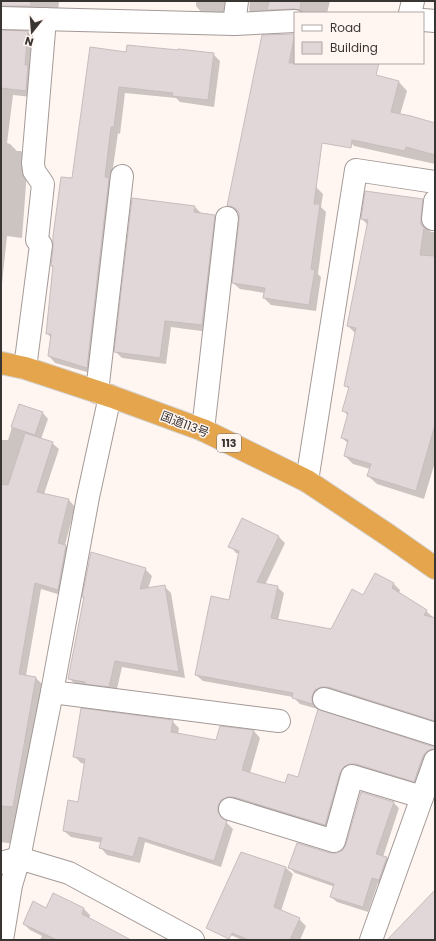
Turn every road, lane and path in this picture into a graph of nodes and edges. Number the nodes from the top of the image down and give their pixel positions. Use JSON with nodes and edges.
{"nodes":[{"id":1,"x":237,"y":1,"type":"edge"},
{"id":2,"x":413,"y":1,"type":"edge"},
{"id":3,"x":410,"y":12,"type":"edge"},
{"id":4,"x":1,"y":18,"type":"edge"},
{"id":5,"x":45,"y":19,"type":"junction"},
{"id":6,"x":424,"y":20,"type":"edge"},
{"id":7,"x":294,"y":21,"type":"edge"},
{"id":8,"x":435,"y":21,"type":"edge"},
{"id":9,"x":234,"y":24,"type":"junction"},
{"id":10,"x":122,"y":176,"type":"dead end"},
{"id":11,"x":435,"y":182,"type":"edge"},
{"id":12,"x":227,"y":218,"type":"dead end"},
{"id":13,"x":1,"y":363,"type":"edge"},
{"id":14,"x":25,"y":368,"type":"junction"},
{"id":15,"x":103,"y":394,"type":"junction"},
{"id":16,"x":202,"y":430,"type":"junction"},
{"id":17,"x":307,"y":481,"type":"junction"},
{"id":18,"x":435,"y":568,"type":"edge"},
{"id":19,"x":52,"y":692,"type":"junction"},
{"id":20,"x":324,"y":699,"type":"dead end"},
{"id":21,"x":278,"y":721,"type":"dead end"},
{"id":22,"x":435,"y":734,"type":"edge"},
{"id":23,"x":435,"y":761,"type":"edge"},
{"id":24,"x":422,"y":797,"type":"junction"},
{"id":25,"x":230,"y":809,"type":"dead end"},
{"id":26,"x":10,"y":861,"type":"edge"},
{"id":27,"x":2,"y":940,"type":"edge"},
{"id":28,"x":193,"y":940,"type":"edge"},
{"id":29,"x":371,"y":940,"type":"edge"}],
"edges":[{"from":1,"to":9,"type":"street"},
{"from":2,"to":3,"type":"street"},
{"from":4,"to":5,"type":"street"},
{"from":5,"to":9,"type":"street"},
{"from":5,"to":14,"type":"street"},
{"from":6,"to":8,"type":"street"},
{"from":7,"to":9,"type":"street"},
{"from":10,"to":15,"type":"street"},
{"from":11,"to":17,"type":"street"},
{"from":12,"to":16,"type":"street"},
{"from":13,"to":14,"type":"highway","name":"国道113号","number":"113"},
{"from":14,"to":15,"type":"highway","name":"国道113号","number":"113"},
{"from":15,"to":16,"type":"highway","name":"国道113号","number":"113"},
{"from":15,"to":19,"type":"street"},
{"from":16,"to":17,"type":"highway","name":"国道113号","number":"113"},
{"from":17,"to":18,"type":"highway","name":"国道113号","number":"113"},
{"from":19,"to":21,"type":"street"},
{"from":19,"to":26,"type":"street"},
{"from":20,"to":22,"type":"street"},
{"from":23,"to":24,"type":"street"},
{"from":24,"to":25,"type":"street"},
{"from":24,"to":29,"type":"street"},
{"from":26,"to":27,"type":"street"},
{"from":26,"to":28,"type":"street"}]}
